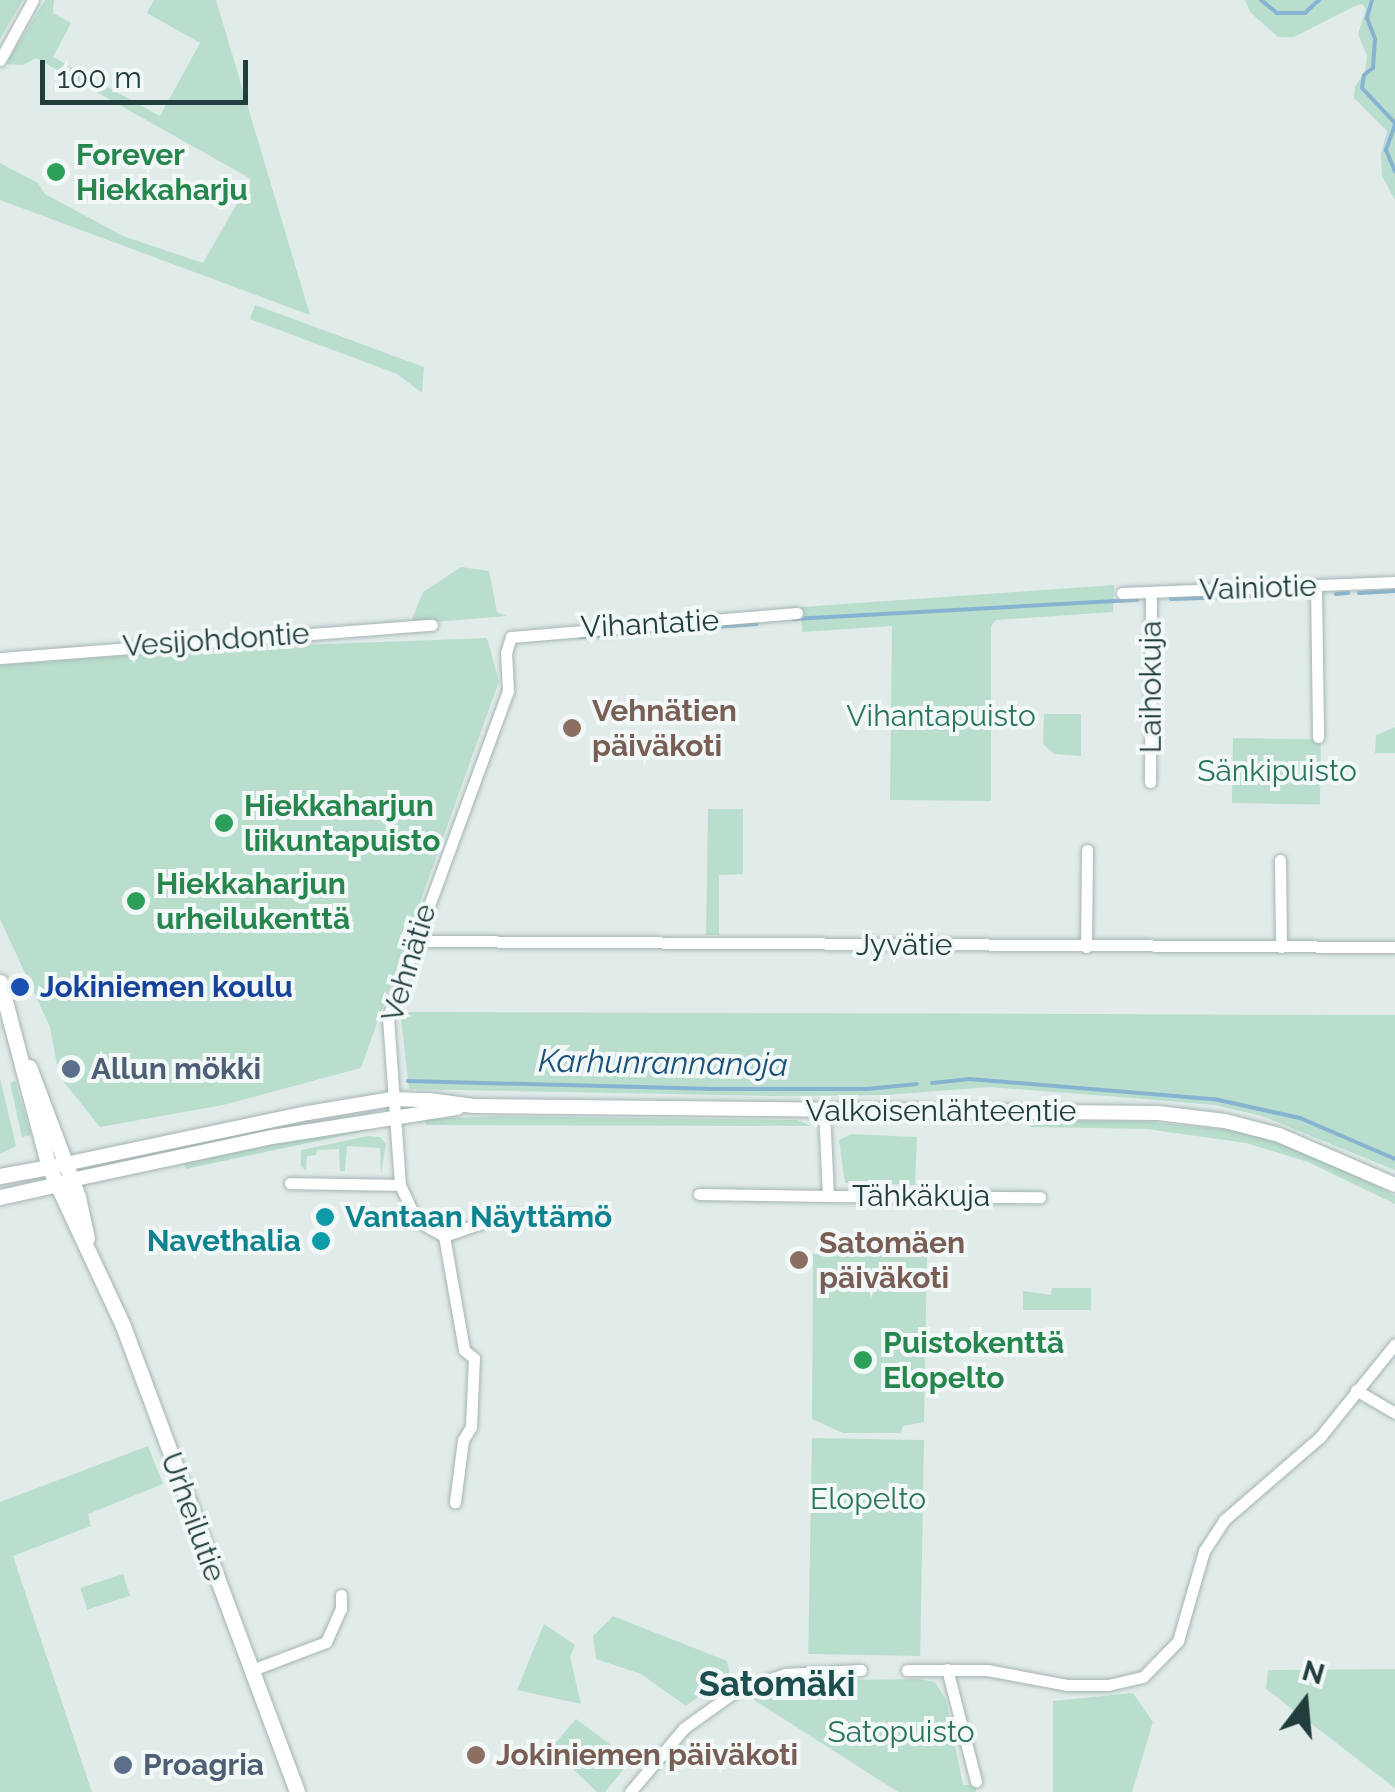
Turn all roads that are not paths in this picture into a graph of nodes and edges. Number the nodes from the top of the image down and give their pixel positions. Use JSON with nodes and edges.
{"nodes":[{"id":1,"x":33,"y":0,"type":"edge"},
{"id":2,"x":0,"y":60,"type":"edge"},
{"id":3,"x":1395,"y":582,"type":"edge"},
{"id":4,"x":1316,"y":586,"type":"junction"},
{"id":5,"x":1122,"y":593,"type":"dead end"},
{"id":6,"x":1150,"y":593,"type":"junction"},
{"id":7,"x":796,"y":614,"type":"dead end"},
{"id":8,"x":432,"y":625,"type":"dead end"},
{"id":9,"x":508,"y":643,"type":"joint"},
{"id":10,"x":0,"y":658,"type":"edge"},
{"id":11,"x":1318,"y":737,"type":"dead end"},
{"id":12,"x":1150,"y":782,"type":"dead end"},
{"id":13,"x":1087,"y":850,"type":"dead end"},
{"id":14,"x":1280,"y":860,"type":"dead end"},
{"id":15,"x":414,"y":941,"type":"junction"},
{"id":16,"x":1086,"y":946,"type":"junction"},
{"id":17,"x":1281,"y":947,"type":"junction"},
{"id":18,"x":1395,"y":947,"type":"edge"},
{"id":19,"x":0,"y":982,"type":"edge"},
{"id":20,"x":392,"y":1099,"type":"junction"},
{"id":21,"x":474,"y":1106,"type":"junction"},
{"id":22,"x":824,"y":1110,"type":"junction"},
{"id":23,"x":394,"y":1116,"type":"junction"},
{"id":24,"x":57,"y":1166,"type":"junction"},
{"id":25,"x":0,"y":1176,"type":"edge"},
{"id":26,"x":64,"y":1182,"type":"junction"},
{"id":27,"x":290,"y":1183,"type":"dead end"},
{"id":28,"x":400,"y":1184,"type":"junction"},
{"id":29,"x":1395,"y":1185,"type":"edge"},
{"id":30,"x":699,"y":1194,"type":"dead end"},
{"id":31,"x":828,"y":1196,"type":"junction"},
{"id":32,"x":0,"y":1197,"type":"edge"},
{"id":33,"x":1040,"y":1197,"type":"dead end"},
{"id":34,"x":576,"y":1215,"type":"dead end"},
{"id":35,"x":444,"y":1236,"type":"junction"},
{"id":36,"x":1395,"y":1344,"type":"edge"},
{"id":37,"x":1356,"y":1390,"type":"junction"},
{"id":38,"x":1395,"y":1413,"type":"edge"},
{"id":39,"x":456,"y":1502,"type":"dead end"},
{"id":40,"x":341,"y":1595,"type":"dead end"},
{"id":41,"x":252,"y":1670,"type":"junction"},
{"id":42,"x":861,"y":1670,"type":"dead end"},
{"id":43,"x":908,"y":1670,"type":"dead end"},
{"id":44,"x":947,"y":1670,"type":"junction"},
{"id":45,"x":976,"y":1781,"type":"dead end"},
{"id":46,"x":297,"y":1792,"type":"edge"},
{"id":47,"x":630,"y":1792,"type":"edge"}],
"edges":[{"from":1,"to":2,"type":"street"},
{"from":3,"to":4,"type":"street","name":"Vainiotie"},
{"from":4,"to":6,"type":"street","name":"Vainiotie"},
{"from":4,"to":11,"type":"street"},
{"from":5,"to":6,"type":"street","name":"Vainiotie"},
{"from":6,"to":12,"type":"street","name":"Laihokuja"},
{"from":7,"to":9,"type":"street","name":"Vihantatie"},
{"from":8,"to":10,"type":"street","name":"Vesijohdontie"},
{"from":9,"to":15,"type":"street","name":"Vehnätie"},
{"from":13,"to":16,"type":"street"},
{"from":14,"to":17,"type":"street"},
{"from":15,"to":16,"type":"street","name":"Jyvätie"},
{"from":15,"to":20,"type":"street","name":"Vehnätie"},
{"from":16,"to":17,"type":"street","name":"Jyvätie"},
{"from":17,"to":18,"type":"street","name":"Jyvätie"},
{"from":19,"to":24,"type":"main road","name":"Urheilutie"},
{"from":20,"to":21,"type":"street","name":"Valkoisenlähteentie"},
{"from":20,"to":23,"type":"street","name":"Vehnätie"},
{"from":20,"to":24,"type":"street","name":"Valkoisenlähteentie"},
{"from":21,"to":22,"type":"street","name":"Valkoisenlähteentie"},
{"from":21,"to":23,"type":"street","name":"Valkoisenlähteentie"},
{"from":22,"to":29,"type":"street","name":"Valkoisenlähteentie"},
{"from":22,"to":31,"type":"street","name":"Tähkäkuja"},
{"from":23,"to":26,"type":"street","name":"Valkoisenlähteentie"},
{"from":23,"to":28,"type":"street","name":"Vehnätie"},
{"from":24,"to":25,"type":"main road","name":"Valkoisenlähteentie"},
{"from":24,"to":26,"type":"main road","name":"Urheilutie"},
{"from":26,"to":32,"type":"main road","name":"Valkoisenlähteentie"},
{"from":26,"to":41,"type":"main road","name":"Urheilutie"},
{"from":27,"to":28,"type":"street"},
{"from":28,"to":35,"type":"street"},
{"from":30,"to":31,"type":"street"},
{"from":31,"to":33,"type":"street","name":"Tähkäkuja"},
{"from":34,"to":35,"type":"street"},
{"from":35,"to":39,"type":"street"},
{"from":36,"to":37,"type":"street"},
{"from":37,"to":38,"type":"street"},
{"from":37,"to":44,"type":"street"},
{"from":40,"to":41,"type":"street"},
{"from":41,"to":46,"type":"main road","name":"Urheilutie"},
{"from":42,"to":47,"type":"street"},
{"from":43,"to":44,"type":"street"},
{"from":44,"to":45,"type":"street"}]}
